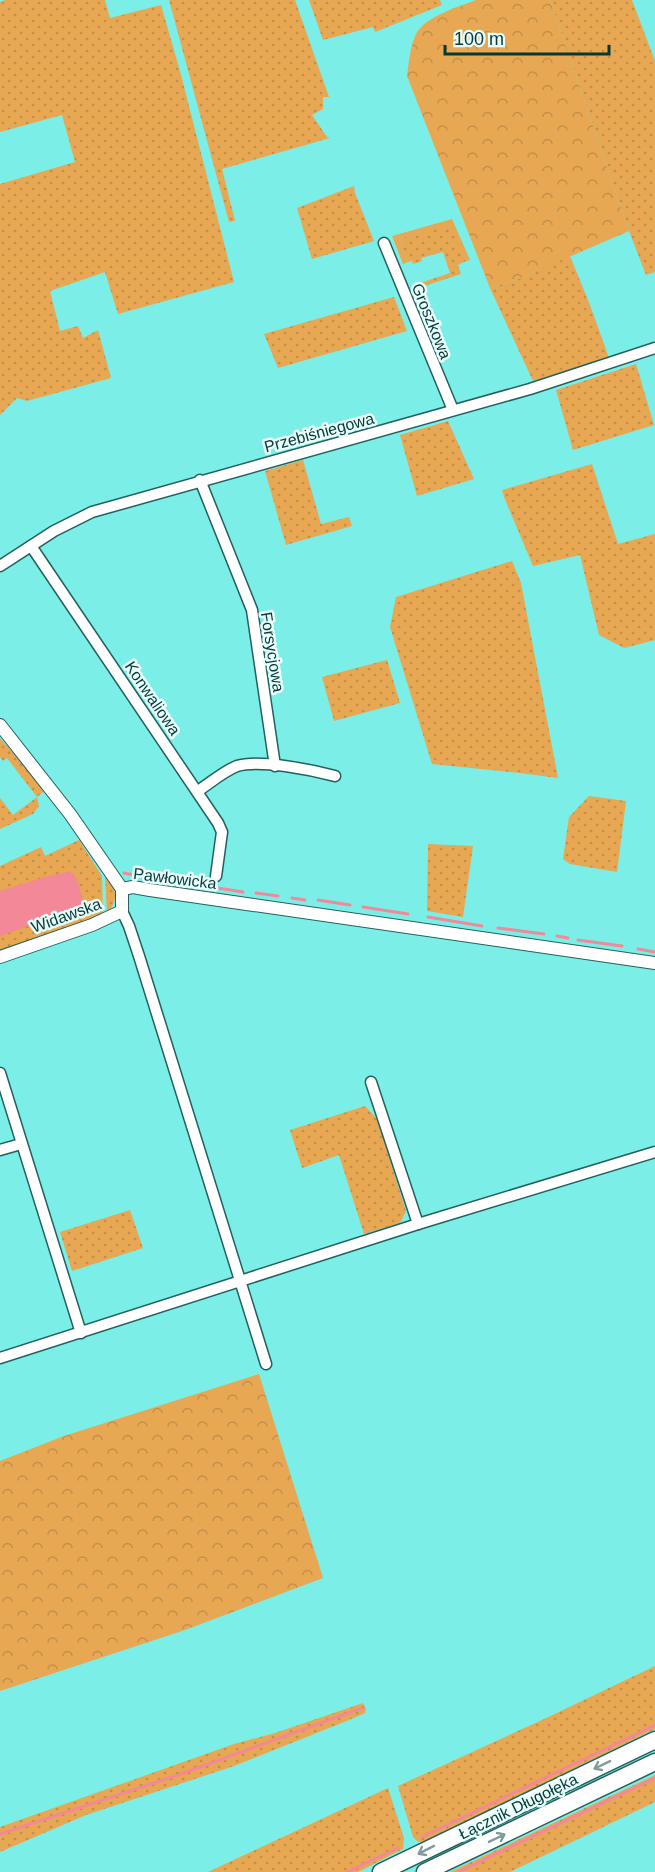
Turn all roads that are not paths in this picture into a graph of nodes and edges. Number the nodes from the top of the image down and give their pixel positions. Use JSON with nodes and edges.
{"nodes":[{"id":1,"x":384,"y":243,"type":"dead end"},
{"id":2,"x":655,"y":348,"type":"edge"},
{"id":3,"x":453,"y":410,"type":"junction"},
{"id":4,"x":200,"y":480,"type":"junction"},
{"id":5,"x":31,"y":546,"type":"junction"},
{"id":6,"x":0,"y":566,"type":"edge"},
{"id":7,"x":0,"y":725,"type":"edge"},
{"id":8,"x":275,"y":766,"type":"junction"},
{"id":9,"x":335,"y":776,"type":"dead end"},
{"id":10,"x":198,"y":791,"type":"junction"},
{"id":11,"x":216,"y":876,"type":"dead end"},
{"id":12,"x":122,"y":889,"type":"junction"},
{"id":13,"x":122,"y":911,"type":"junction"},
{"id":14,"x":0,"y":957,"type":"edge"},
{"id":15,"x":655,"y":963,"type":"edge"},
{"id":16,"x":0,"y":1073,"type":"edge"},
{"id":17,"x":371,"y":1082,"type":"dead end"},
{"id":18,"x":21,"y":1144,"type":"junction"},
{"id":19,"x":0,"y":1150,"type":"edge"},
{"id":20,"x":655,"y":1152,"type":"edge"},
{"id":21,"x":418,"y":1224,"type":"junction"},
{"id":22,"x":241,"y":1280,"type":"junction"},
{"id":23,"x":81,"y":1333,"type":"junction"},
{"id":24,"x":0,"y":1358,"type":"edge"},
{"id":25,"x":266,"y":1364,"type":"dead end"},
{"id":26,"x":655,"y":1740,"type":"edge"},
{"id":27,"x":655,"y":1762,"type":"edge"},
{"id":28,"x":381,"y":1872,"type":"edge"},
{"id":29,"x":425,"y":1872,"type":"edge"}],
"edges":[{"from":1,"to":3,"type":"street","name":"Groszkowa"},
{"from":2,"to":3,"type":"street","name":"Przebiśniegowa"},
{"from":3,"to":4,"type":"street","name":"Przebiśniegowa"},
{"from":4,"to":5,"type":"street","name":"Przebiśniegowa"},
{"from":4,"to":8,"type":"street","name":"Forsycjowa"},
{"from":5,"to":6,"type":"street","name":"Przebiśniegowa"},
{"from":5,"to":10,"type":"street","name":"Konwaliowa"},
{"from":7,"to":12,"type":"street","name":"Pawłowicka"},
{"from":8,"to":9,"type":"street"},
{"from":8,"to":10,"type":"street"},
{"from":10,"to":11,"type":"street","name":"Konwaliowa"},
{"from":12,"to":13,"type":"street","name":"Widawska"},
{"from":12,"to":15,"type":"street","name":"Pawłowicka"},
{"from":13,"to":14,"type":"street","name":"Widawska"},
{"from":13,"to":22,"type":"street"},
{"from":16,"to":18,"type":"street"},
{"from":17,"to":21,"type":"street"},
{"from":18,"to":19,"type":"street"},
{"from":18,"to":23,"type":"street"},
{"from":20,"to":21,"type":"street"},
{"from":21,"to":22,"type":"street"},
{"from":22,"to":23,"type":"street"},
{"from":22,"to":25,"type":"street"},
{"from":23,"to":24,"type":"street"},
{"from":26,"to":28,"type":"main road","name":"Łącznik Długołęka","one_way":true},
{"from":29,"to":27,"type":"main road","name":"Łącznik Długołęka","one_way":true}]}
